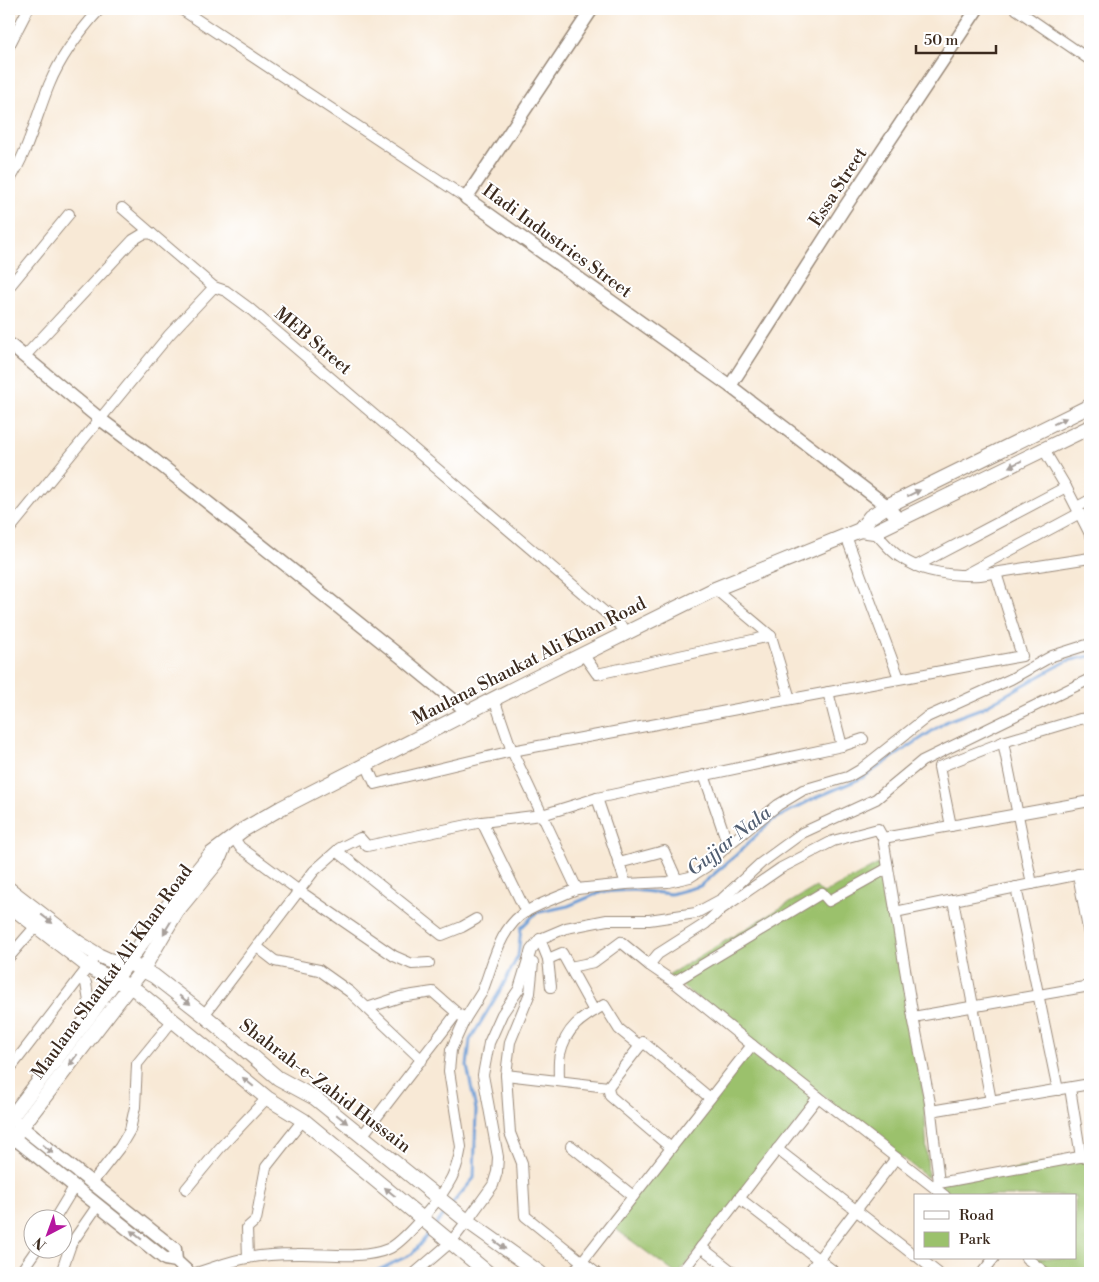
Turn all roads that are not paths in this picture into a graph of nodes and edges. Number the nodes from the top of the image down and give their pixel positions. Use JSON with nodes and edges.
{"nodes":[{"id":1,"x":28,"y":9,"type":"edge"},
{"id":2,"x":100,"y":9,"type":"edge"},
{"id":3,"x":182,"y":9,"type":"edge"},
{"id":4,"x":592,"y":9,"type":"edge"},
{"id":5,"x":977,"y":9,"type":"edge"},
{"id":6,"x":1016,"y":9,"type":"edge"},
{"id":7,"x":9,"y":46,"type":"edge"},
{"id":8,"x":1090,"y":60,"type":"edge"},
{"id":9,"x":9,"y":181,"type":"edge"},
{"id":10,"x":466,"y":198,"type":"junction"},
{"id":11,"x":122,"y":208,"type":"dead end"},
{"id":12,"x":69,"y":214,"type":"dead end"},
{"id":13,"x":151,"y":233,"type":"junction"},
{"id":14,"x":9,"y":287,"type":"edge"},
{"id":15,"x":214,"y":287,"type":"junction"},
{"id":16,"x":9,"y":344,"type":"edge"},
{"id":17,"x":24,"y":357,"type":"junction"},
{"id":18,"x":730,"y":386,"type":"junction"},
{"id":19,"x":1090,"y":406,"type":"edge"},
{"id":20,"x":100,"y":419,"type":"junction"},
{"id":21,"x":1090,"y":427,"type":"edge"},
{"id":22,"x":1044,"y":450,"type":"junction"},
{"id":23,"x":1066,"y":487,"type":"junction"},
{"id":24,"x":1090,"y":500,"type":"edge"},
{"id":25,"x":888,"y":506,"type":"junction"},
{"id":26,"x":1078,"y":510,"type":"junction"},
{"id":27,"x":899,"y":520,"type":"junction"},
{"id":28,"x":9,"y":530,"type":"edge"},
{"id":29,"x":860,"y":530,"type":"junction"},
{"id":30,"x":874,"y":532,"type":"junction"},
{"id":31,"x":1090,"y":534,"type":"edge"},
{"id":32,"x":846,"y":536,"type":"junction"},
{"id":33,"x":1090,"y":558,"type":"edge"},
{"id":34,"x":916,"y":566,"type":"junction"},
{"id":35,"x":996,"y":573,"type":"junction"},
{"id":36,"x":963,"y":576,"type":"junction"},
{"id":37,"x":715,"y":589,"type":"junction"},
{"id":38,"x":628,"y":632,"type":"junction"},
{"id":39,"x":771,"y":636,"type":"junction"},
{"id":40,"x":1090,"y":644,"type":"edge"},
{"id":41,"x":583,"y":654,"type":"junction"},
{"id":42,"x":900,"y":678,"type":"junction"},
{"id":43,"x":1090,"y":679,"type":"edge"},
{"id":44,"x":828,"y":692,"type":"junction"},
{"id":45,"x":494,"y":699,"type":"junction"},
{"id":46,"x":790,"y":699,"type":"junction"},
{"id":47,"x":468,"y":712,"type":"junction"},
{"id":48,"x":1090,"y":718,"type":"edge"},
{"id":49,"x":863,"y":739,"type":"dead end"},
{"id":50,"x":1003,"y":742,"type":"junction"},
{"id":51,"x":842,"y":746,"type":"junction"},
{"id":52,"x":512,"y":751,"type":"junction"},
{"id":53,"x":366,"y":764,"type":"junction"},
{"id":54,"x":704,"y":775,"type":"junction"},
{"id":55,"x":597,"y":798,"type":"junction"},
{"id":56,"x":1090,"y":801,"type":"edge"},
{"id":57,"x":1017,"y":814,"type":"junction"},
{"id":58,"x":542,"y":815,"type":"junction"},
{"id":59,"x":482,"y":822,"type":"junction"},
{"id":60,"x":951,"y":826,"type":"junction"},
{"id":61,"x":883,"y":838,"type":"junction"},
{"id":62,"x":229,"y":842,"type":"junction"},
{"id":63,"x":728,"y":845,"type":"junction"},
{"id":64,"x":337,"y":851,"type":"junction"},
{"id":65,"x":619,"y":863,"type":"junction"},
{"id":66,"x":888,"y":868,"type":"junction"},
{"id":67,"x":1090,"y":872,"type":"edge"},
{"id":68,"x":1078,"y":874,"type":"junction"},
{"id":69,"x":678,"y":880,"type":"junction"},
{"id":70,"x":626,"y":884,"type":"junction"},
{"id":71,"x":1032,"y":884,"type":"junction"},
{"id":72,"x":1016,"y":887,"type":"junction"},
{"id":73,"x":9,"y":889,"type":"edge"},
{"id":74,"x":577,"y":889,"type":"junction"},
{"id":75,"x":298,"y":890,"type":"junction"},
{"id":76,"x":953,"y":900,"type":"junction"},
{"id":77,"x":9,"y":905,"type":"edge"},
{"id":78,"x":526,"y":912,"type":"junction"},
{"id":79,"x":895,"y":912,"type":"junction"},
{"id":80,"x":476,"y":919,"type":"dead end"},
{"id":81,"x":36,"y":926,"type":"junction"},
{"id":82,"x":540,"y":940,"type":"junction"},
{"id":83,"x":1090,"y":940,"type":"edge"},
{"id":84,"x":256,"y":947,"type":"junction"},
{"id":85,"x":98,"y":955,"type":"junction"},
{"id":86,"x":9,"y":957,"type":"edge"},
{"id":87,"x":548,"y":959,"type":"junction"},
{"id":88,"x":128,"y":963,"type":"junction"},
{"id":89,"x":429,"y":963,"type":"dead end"},
{"id":90,"x":533,"y":963,"type":"dead end"},
{"id":91,"x":649,"y":965,"type":"junction"},
{"id":92,"x":570,"y":967,"type":"junction"},
{"id":93,"x":143,"y":969,"type":"junction"},
{"id":94,"x":84,"y":972,"type":"junction"},
{"id":95,"x":116,"y":980,"type":"junction"},
{"id":96,"x":674,"y":982,"type":"junction"},
{"id":97,"x":129,"y":986,"type":"junction"},
{"id":98,"x":1090,"y":986,"type":"edge"},
{"id":99,"x":551,"y":987,"type":"dead end"},
{"id":100,"x":1038,"y":995,"type":"junction"},
{"id":101,"x":973,"y":1007,"type":"junction"},
{"id":102,"x":367,"y":1008,"type":"junction"},
{"id":103,"x":594,"y":1011,"type":"junction"},
{"id":104,"x":91,"y":1014,"type":"junction"},
{"id":105,"x":204,"y":1015,"type":"junction"},
{"id":106,"x":461,"y":1016,"type":"junction"},
{"id":107,"x":913,"y":1018,"type":"junction"},
{"id":108,"x":173,"y":1020,"type":"junction"},
{"id":109,"x":752,"y":1045,"type":"junction"},
{"id":110,"x":640,"y":1046,"type":"junction"},
{"id":111,"x":422,"y":1060,"type":"junction"},
{"id":112,"x":9,"y":1070,"type":"edge"},
{"id":113,"x":506,"y":1075,"type":"junction"},
{"id":114,"x":559,"y":1081,"type":"junction"},
{"id":115,"x":1090,"y":1084,"type":"edge"},
{"id":116,"x":608,"y":1087,"type":"junction"},
{"id":117,"x":1070,"y":1088,"type":"junction"},
{"id":118,"x":1058,"y":1090,"type":"junction"},
{"id":119,"x":818,"y":1097,"type":"junction"},
{"id":120,"x":267,"y":1098,"type":"junction"},
{"id":121,"x":710,"y":1098,"type":"junction"},
{"id":122,"x":991,"y":1101,"type":"junction"},
{"id":123,"x":930,"y":1111,"type":"junction"},
{"id":124,"x":10,"y":1119,"type":"edge"},
{"id":125,"x":303,"y":1120,"type":"junction"},
{"id":126,"x":13,"y":1135,"type":"edge"},
{"id":127,"x":362,"y":1136,"type":"junction"},
{"id":128,"x":571,"y":1146,"type":"dead end"},
{"id":129,"x":671,"y":1148,"type":"junction"},
{"id":130,"x":777,"y":1149,"type":"junction"},
{"id":131,"x":1086,"y":1156,"type":"edge"},
{"id":132,"x":896,"y":1158,"type":"junction"},
{"id":133,"x":91,"y":1184,"type":"junction"},
{"id":134,"x":936,"y":1184,"type":"junction"},
{"id":135,"x":74,"y":1187,"type":"junction"},
{"id":136,"x":186,"y":1189,"type":"dead end"},
{"id":137,"x":944,"y":1194,"type":"edge"},
{"id":138,"x":633,"y":1196,"type":"junction"},
{"id":139,"x":739,"y":1198,"type":"junction"},
{"id":140,"x":442,"y":1200,"type":"junction"},
{"id":141,"x":98,"y":1206,"type":"junction"},
{"id":142,"x":60,"y":1210,"type":"edge"},
{"id":143,"x":856,"y":1210,"type":"junction"},
{"id":144,"x":464,"y":1219,"type":"junction"},
{"id":145,"x":424,"y":1220,"type":"junction"},
{"id":146,"x":449,"y":1240,"type":"junction"},
{"id":147,"x":701,"y":1247,"type":"junction"},
{"id":148,"x":914,"y":1255,"type":"edge"},
{"id":149,"x":248,"y":1258,"type":"junction"},
{"id":150,"x":818,"y":1259,"type":"junction"},
{"id":151,"x":29,"y":1260,"type":"edge"},
{"id":152,"x":922,"y":1260,"type":"edge"},
{"id":153,"x":992,"y":1260,"type":"edge"},
{"id":154,"x":1029,"y":1260,"type":"edge"},
{"id":155,"x":176,"y":1261,"type":"junction"},
{"id":156,"x":581,"y":1262,"type":"junction"},
{"id":157,"x":20,"y":1273,"type":"edge"},
{"id":158,"x":62,"y":1273,"type":"edge"},
{"id":159,"x":189,"y":1273,"type":"edge"},
{"id":160,"x":196,"y":1273,"type":"edge"},
{"id":161,"x":415,"y":1273,"type":"edge"},
{"id":162,"x":488,"y":1273,"type":"edge"},
{"id":163,"x":540,"y":1273,"type":"edge"},
{"id":164,"x":573,"y":1273,"type":"edge"},
{"id":165,"x":596,"y":1273,"type":"edge"},
{"id":166,"x":680,"y":1273,"type":"edge"},
{"id":167,"x":734,"y":1273,"type":"edge"},
{"id":168,"x":808,"y":1273,"type":"edge"},
{"id":169,"x":836,"y":1273,"type":"edge"},
{"id":170,"x":938,"y":1273,"type":"edge"},
{"id":171,"x":982,"y":1273,"type":"edge"},
{"id":172,"x":1046,"y":1273,"type":"edge"}],
"edges":[{"from":1,"to":7,"type":"street"},
{"from":2,"to":9,"type":"street"},
{"from":3,"to":10,"type":"street","name":"Hadi Industries Street"},
{"from":4,"to":10,"type":"street"},
{"from":5,"to":18,"type":"street","name":"Essa Street"},
{"from":6,"to":8,"type":"street"},
{"from":10,"to":18,"type":"street","name":"Hadi Industries Street"},
{"from":11,"to":13,"type":"street","name":"MEB Street"},
{"from":12,"to":14,"type":"street"},
{"from":13,"to":15,"type":"street","name":"MEB Street"},
{"from":13,"to":17,"type":"street"},
{"from":15,"to":20,"type":"street"},
{"from":15,"to":38,"type":"street","name":"MEB Street"},
{"from":16,"to":17,"type":"street"},
{"from":17,"to":20,"type":"street"},
{"from":18,"to":25,"type":"street","name":"Hadi Industries Street"},
{"from":25,"to":19,"type":"main road","name":"Maulana Shaukat Ali Khan Road","one_way":true},
{"from":20,"to":28,"type":"street"},
{"from":20,"to":47,"type":"street"},
{"from":21,"to":22,"type":"main road"},
{"from":22,"to":23,"type":"street"},
{"from":22,"to":27,"type":"main road","one_way":true},
{"from":23,"to":26,"type":"street"},
{"from":23,"to":34,"type":"street"},
{"from":24,"to":26,"type":"street"},
{"from":25,"to":27,"type":"street","name":"Hadi Industries Street"},
{"from":25,"to":29,"type":"main road","name":"Maulana Shaukat Ali Khan Road"},
{"from":26,"to":31,"type":"street"},
{"from":26,"to":36,"type":"street"},
{"from":27,"to":30,"type":"main road"},
{"from":29,"to":30,"type":"main road"},
{"from":29,"to":32,"type":"main road","name":"Maulana Shaukat Ali Khan Road"},
{"from":30,"to":34,"type":"street"},
{"from":32,"to":37,"type":"main road","name":"Maulana Shaukat Ali Khan Road"},
{"from":32,"to":42,"type":"street"},
{"from":33,"to":35,"type":"street"},
{"from":34,"to":36,"type":"street"},
{"from":35,"to":36,"type":"street"},
{"from":35,"to":42,"type":"street"},
{"from":37,"to":38,"type":"main road","name":"Maulana Shaukat Ali Khan Road"},
{"from":37,"to":39,"type":"street"},
{"from":38,"to":41,"type":"main road","name":"Maulana Shaukat Ali Khan Road"},
{"from":39,"to":41,"type":"street"},
{"from":39,"to":46,"type":"street"},
{"from":40,"to":63,"type":"street"},
{"from":41,"to":45,"type":"main road","name":"Maulana Shaukat Ali Khan Road"},
{"from":42,"to":44,"type":"street"},
{"from":43,"to":82,"type":"street"},
{"from":44,"to":46,"type":"street"},
{"from":44,"to":51,"type":"street"},
{"from":45,"to":47,"type":"main road","name":"Maulana Shaukat Ali Khan Road"},
{"from":45,"to":52,"type":"street"},
{"from":46,"to":52,"type":"street"},
{"from":47,"to":53,"type":"main road","name":"Maulana Shaukat Ali Khan Road"},
{"from":48,"to":50,"type":"street"},
{"from":49,"to":51,"type":"street"},
{"from":50,"to":57,"type":"street"},
{"from":50,"to":60,"type":"street"},
{"from":51,"to":54,"type":"street"},
{"from":52,"to":53,"type":"street"},
{"from":52,"to":58,"type":"street"},
{"from":53,"to":62,"type":"main road","name":"Maulana Shaukat Ali Khan Road"},
{"from":54,"to":55,"type":"street"},
{"from":54,"to":63,"type":"street"},
{"from":55,"to":58,"type":"street"},
{"from":55,"to":65,"type":"street"},
{"from":56,"to":57,"type":"street"},
{"from":57,"to":60,"type":"street"},
{"from":57,"to":71,"type":"street"},
{"from":58,"to":59,"type":"street"},
{"from":58,"to":74,"type":"street"},
{"from":59,"to":64,"type":"street"},
{"from":59,"to":78,"type":"street"},
{"from":60,"to":61,"type":"street"},
{"from":61,"to":66,"type":"street"},
{"from":61,"to":91,"type":"street"},
{"from":62,"to":75,"type":"street"},
{"from":62,"to":88,"type":"main road","name":"Maulana Shaukat Ali Khan Road"},
{"from":62,"to":93,"type":"main road","name":"Maulana Shaukat Ali Khan Road","one_way":true},
{"from":63,"to":69,"type":"street"},
{"from":64,"to":75,"type":"street"},
{"from":64,"to":80,"type":"street"},
{"from":65,"to":69,"type":"street"},
{"from":65,"to":70,"type":"street"},
{"from":66,"to":79,"type":"street"},
{"from":66,"to":96,"type":"street"},
{"from":67,"to":68,"type":"street"},
{"from":68,"to":71,"type":"street"},
{"from":68,"to":83,"type":"street"},
{"from":69,"to":70,"type":"street"},
{"from":70,"to":74,"type":"street"},
{"from":71,"to":72,"type":"street"},
{"from":72,"to":76,"type":"street"},
{"from":72,"to":100,"type":"street"},
{"from":73,"to":85,"type":"main road","name":"Shahrah-e-Zahid Hussain","one_way":true},
{"from":74,"to":78,"type":"street"},
{"from":75,"to":84,"type":"street"},
{"from":75,"to":89,"type":"street"},
{"from":76,"to":79,"type":"street"},
{"from":76,"to":101,"type":"street"},
{"from":77,"to":81,"type":"main road"},
{"from":78,"to":106,"type":"street"},
{"from":79,"to":107,"type":"street"},
{"from":81,"to":86,"type":"street"},
{"from":81,"to":94,"type":"main road"},
{"from":82,"to":87,"type":"street"},
{"from":82,"to":144,"type":"street"},
{"from":84,"to":102,"type":"street"},
{"from":84,"to":105,"type":"street"},
{"from":85,"to":88,"type":"main road","name":"Shahrah-e-Zahid Hussain"},
{"from":85,"to":94,"type":"street"},
{"from":87,"to":92,"type":"street"},
{"from":87,"to":99,"type":"street"},
{"from":88,"to":93,"type":"main road","name":"Shahrah-e-Zahid Hussain"},
{"from":88,"to":95,"type":"main road","name":"Maulana Shaukat Ali Khan Road"},
{"from":90,"to":113,"type":"street"},
{"from":91,"to":92,"type":"street"},
{"from":91,"to":96,"type":"street"},
{"from":92,"to":103,"type":"street"},
{"from":93,"to":97,"type":"main road","name":"Maulana Shaukat Ali Khan Road"},
{"from":93,"to":105,"type":"main road","name":"Shahrah-e-Zahid Hussain","one_way":true},
{"from":94,"to":95,"type":"main road"},
{"from":94,"to":104,"type":"street"},
{"from":94,"to":112,"type":"street"},
{"from":95,"to":97,"type":"main road"},
{"from":95,"to":104,"type":"main road","name":"Maulana Shaukat Ali Khan Road"},
{"from":96,"to":109,"type":"street"},
{"from":97,"to":108,"type":"main road"},
{"from":97,"to":126,"type":"main road","name":"Maulana Shaukat Ali Khan Road","one_way":true},
{"from":98,"to":100,"type":"street"},
{"from":100,"to":101,"type":"street"},
{"from":100,"to":118,"type":"street"},
{"from":101,"to":107,"type":"street"},
{"from":101,"to":122,"type":"street"},
{"from":102,"to":106,"type":"street"},
{"from":102,"to":111,"type":"street"},
{"from":103,"to":110,"type":"street"},
{"from":103,"to":114,"type":"street"},
{"from":104,"to":124,"type":"main road","name":"Maulana Shaukat Ali Khan Road"},
{"from":105,"to":127,"type":"main road","name":"Shahrah-e-Zahid Hussain","one_way":true},
{"from":106,"to":111,"type":"street"},
{"from":106,"to":140,"type":"street"},
{"from":107,"to":123,"type":"street"},
{"from":120,"to":108,"type":"main road","one_way":true},
{"from":108,"to":133,"type":"street"},
{"from":109,"to":119,"type":"street"},
{"from":109,"to":121,"type":"street"},
{"from":110,"to":116,"type":"street"},
{"from":110,"to":121,"type":"street"},
{"from":111,"to":127,"type":"street"},
{"from":113,"to":114,"type":"street"},
{"from":113,"to":156,"type":"street"},
{"from":114,"to":116,"type":"street"},
{"from":115,"to":117,"type":"street"},
{"from":116,"to":129,"type":"street"},
{"from":117,"to":118,"type":"street"},
{"from":117,"to":131,"type":"street"},
{"from":118,"to":122,"type":"street"},
{"from":119,"to":130,"type":"street"},
{"from":119,"to":132,"type":"street"},
{"from":120,"to":125,"type":"main road"},
{"from":120,"to":136,"type":"street"},
{"from":121,"to":129,"type":"street"},
{"from":122,"to":123,"type":"street"},
{"from":123,"to":134,"type":"street"},
{"from":124,"to":126,"type":"street"},
{"from":145,"to":125,"type":"main road","one_way":true},
{"from":125,"to":149,"type":"street"},
{"from":126,"to":133,"type":"street","one_way":true},
{"from":126,"to":135,"type":"street"},
{"from":127,"to":140,"type":"main road","name":"Shahrah-e-Zahid Hussain"},
{"from":128,"to":138,"type":"street"},
{"from":129,"to":138,"type":"street"},
{"from":130,"to":139,"type":"street"},
{"from":130,"to":143,"type":"street"},
{"from":131,"to":134,"type":"street"},
{"from":132,"to":134,"type":"street"},
{"from":132,"to":143,"type":"street"},
{"from":133,"to":155,"type":"street"},
{"from":134,"to":137,"type":"street"},
{"from":135,"to":141,"type":"street"},
{"from":135,"to":142,"type":"street"},
{"from":138,"to":156,"type":"street"},
{"from":139,"to":147,"type":"street"},
{"from":139,"to":150,"type":"street"},
{"from":140,"to":144,"type":"main road","name":"Shahrah-e-Zahid Hussain"},
{"from":140,"to":145,"type":"street"},
{"from":155,"to":141,"type":"street","one_way":true},
{"from":141,"to":158,"type":"street"},
{"from":143,"to":148,"type":"street"},
{"from":143,"to":150,"type":"street"},
{"from":144,"to":146,"type":"street"},
{"from":144,"to":163,"type":"main road","name":"Shahrah-e-Zahid Hussain","one_way":true},
{"from":145,"to":146,"type":"main road"},
{"from":145,"to":149,"type":"street"},
{"from":146,"to":161,"type":"street"},
{"from":146,"to":162,"type":"main road"},
{"from":147,"to":166,"type":"street"},
{"from":147,"to":167,"type":"street"},
{"from":149,"to":160,"type":"street"},
{"from":150,"to":168,"type":"street"},
{"from":150,"to":169,"type":"street"},
{"from":151,"to":157,"type":"street"},
{"from":152,"to":170,"type":"street"},
{"from":153,"to":171,"type":"street"},
{"from":154,"to":172,"type":"street"},
{"from":155,"to":159,"type":"street"},
{"from":156,"to":164,"type":"street"},
{"from":156,"to":165,"type":"street"}]}
